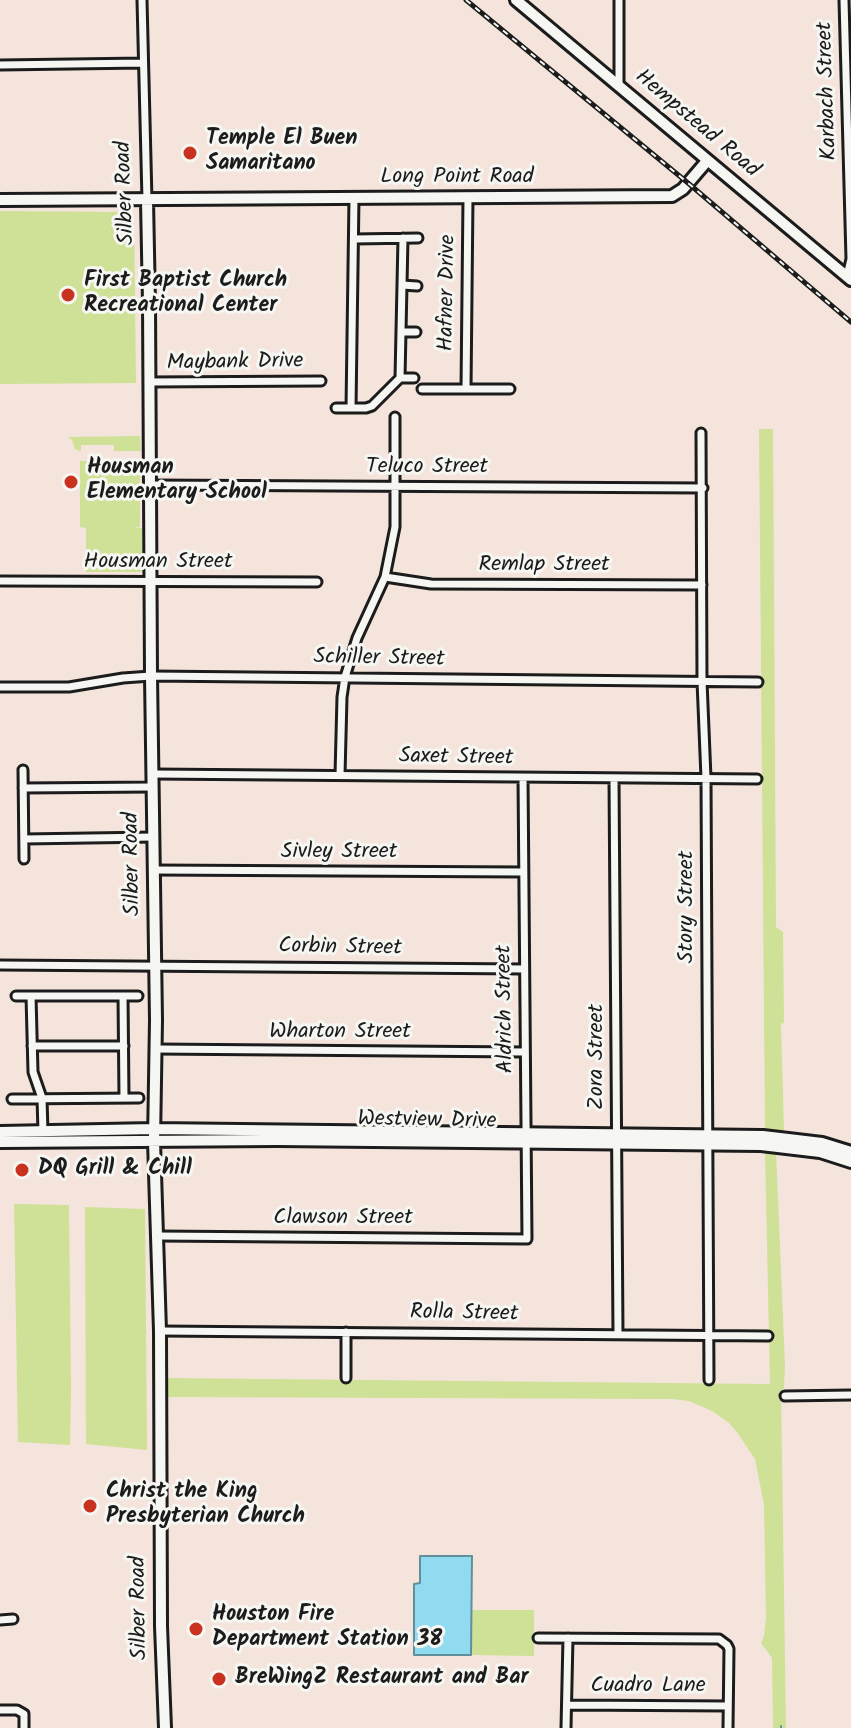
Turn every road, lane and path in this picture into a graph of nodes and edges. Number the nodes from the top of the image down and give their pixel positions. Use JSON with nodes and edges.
{"nodes":[{"id":1,"x":142,"y":0,"type":"edge"},
{"id":2,"x":516,"y":0,"type":"edge"},
{"id":3,"x":619,"y":0,"type":"edge"},
{"id":4,"x":844,"y":0,"type":"edge"},
{"id":5,"x":143,"y":63,"type":"junction"},
{"id":6,"x":0,"y":65,"type":"edge"},
{"id":7,"x":849,"y":81,"type":"edge"},
{"id":8,"x":619,"y":87,"type":"junction"},
{"id":9,"x":707,"y":161,"type":"junction"},
{"id":10,"x":354,"y":198,"type":"junction"},
{"id":11,"x":468,"y":198,"type":"junction"},
{"id":12,"x":0,"y":200,"type":"edge"},
{"id":13,"x":147,"y":200,"type":"junction"},
{"id":14,"x":403,"y":238,"type":"junction"},
{"id":15,"x":418,"y":238,"type":"dead end"},
{"id":16,"x":354,"y":239,"type":"junction"},
{"id":17,"x":849,"y":278,"type":"edge"},
{"id":18,"x":402,"y":285,"type":"junction"},
{"id":19,"x":417,"y":286,"type":"dead end"},
{"id":20,"x":401,"y":332,"type":"junction"},
{"id":21,"x":416,"y":332,"type":"dead end"},
{"id":22,"x":400,"y":378,"type":"junction"},
{"id":23,"x":414,"y":378,"type":"dead end"},
{"id":24,"x":321,"y":381,"type":"dead end"},
{"id":25,"x":149,"y":382,"type":"junction"},
{"id":26,"x":422,"y":389,"type":"dead end"},
{"id":27,"x":466,"y":389,"type":"junction"},
{"id":28,"x":510,"y":389,"type":"dead end"},
{"id":29,"x":336,"y":408,"type":"dead end"},
{"id":30,"x":351,"y":408,"type":"junction"},
{"id":31,"x":395,"y":417,"type":"dead end"},
{"id":32,"x":701,"y":433,"type":"dead end"},
{"id":33,"x":150,"y":485,"type":"junction"},
{"id":34,"x":395,"y":486,"type":"junction"},
{"id":35,"x":703,"y":488,"type":"junction"},
{"id":36,"x":385,"y":577,"type":"junction"},
{"id":37,"x":151,"y":580,"type":"junction"},
{"id":38,"x":0,"y":581,"type":"edge"},
{"id":39,"x":317,"y":582,"type":"dead end"},
{"id":40,"x":702,"y":585,"type":"junction"},
{"id":41,"x":151,"y":676,"type":"junction"},
{"id":42,"x":345,"y":677,"type":"junction"},
{"id":43,"x":702,"y":681,"type":"junction"},
{"id":44,"x":758,"y":682,"type":"dead end"},
{"id":45,"x":0,"y":687,"type":"edge"},
{"id":46,"x":23,"y":770,"type":"dead end"},
{"id":47,"x":153,"y":774,"type":"junction"},
{"id":48,"x":340,"y":775,"type":"junction"},
{"id":49,"x":523,"y":778,"type":"junction"},
{"id":50,"x":706,"y":778,"type":"junction"},
{"id":51,"x":614,"y":779,"type":"junction"},
{"id":52,"x":757,"y":779,"type":"dead end"},
{"id":53,"x":153,"y":787,"type":"junction"},
{"id":54,"x":23,"y":788,"type":"junction"},
{"id":55,"x":154,"y":837,"type":"junction"},
{"id":56,"x":24,"y":839,"type":"junction"},
{"id":57,"x":24,"y":859,"type":"dead end"},
{"id":58,"x":154,"y":870,"type":"junction"},
{"id":59,"x":523,"y":872,"type":"junction"},
{"id":60,"x":0,"y":965,"type":"edge"},
{"id":61,"x":155,"y":965,"type":"junction"},
{"id":62,"x":524,"y":969,"type":"junction"},
{"id":63,"x":16,"y":996,"type":"dead end"},
{"id":64,"x":31,"y":996,"type":"junction"},
{"id":65,"x":123,"y":996,"type":"junction"},
{"id":66,"x":138,"y":996,"type":"dead end"},
{"id":67,"x":32,"y":1046,"type":"junction"},
{"id":68,"x":124,"y":1046,"type":"junction"},
{"id":69,"x":155,"y":1049,"type":"junction"},
{"id":70,"x":525,"y":1052,"type":"junction"},
{"id":71,"x":42,"y":1098,"type":"junction"},
{"id":72,"x":124,"y":1098,"type":"junction"},
{"id":73,"x":139,"y":1098,"type":"dead end"},
{"id":74,"x":12,"y":1099,"type":"dead end"},
{"id":75,"x":154,"y":1129,"type":"junction"},
{"id":76,"x":0,"y":1132,"type":"edge"},
{"id":77,"x":43,"y":1136,"type":"junction"},
{"id":78,"x":278,"y":1136,"type":"junction"},
{"id":79,"x":527,"y":1138,"type":"junction"},
{"id":80,"x":616,"y":1140,"type":"junction"},
{"id":81,"x":707,"y":1140,"type":"junction"},
{"id":82,"x":154,"y":1141,"type":"junction"},
{"id":83,"x":0,"y":1142,"type":"edge"},
{"id":84,"x":851,"y":1152,"type":"edge"},
{"id":85,"x":851,"y":1162,"type":"edge"},
{"id":86,"x":158,"y":1236,"type":"junction"},
{"id":87,"x":527,"y":1239,"type":"joint"},
{"id":88,"x":160,"y":1331,"type":"junction"},
{"id":89,"x":346,"y":1332,"type":"junction"},
{"id":90,"x":618,"y":1334,"type":"junction"},
{"id":91,"x":709,"y":1335,"type":"junction"},
{"id":92,"x":768,"y":1336,"type":"dead end"},
{"id":93,"x":346,"y":1378,"type":"dead end"},
{"id":94,"x":709,"y":1380,"type":"dead end"},
{"id":95,"x":851,"y":1395,"type":"edge"},
{"id":96,"x":785,"y":1396,"type":"dead end"},
{"id":97,"x":13,"y":1619,"type":"dead end"},
{"id":98,"x":0,"y":1620,"type":"edge"},
{"id":99,"x":538,"y":1638,"type":"dead end"},
{"id":100,"x":568,"y":1638,"type":"junction"},
{"id":101,"x":567,"y":1705,"type":"junction"},
{"id":102,"x":728,"y":1706,"type":"junction"},
{"id":103,"x":0,"y":1710,"type":"edge"},
{"id":104,"x":24,"y":1728,"type":"edge"},
{"id":105,"x":165,"y":1728,"type":"edge"},
{"id":106,"x":566,"y":1728,"type":"edge"},
{"id":107,"x":728,"y":1728,"type":"edge"}],
"edges":[{"from":1,"to":5,"type":"street","name":"Silber Road"},
{"from":2,"to":8,"type":"main road","name":"Hempstead Road"},
{"from":3,"to":8,"type":"street"},
{"from":4,"to":7,"type":"street","name":"Karbach Street"},
{"from":5,"to":6,"type":"street"},
{"from":5,"to":13,"type":"street","name":"Silber Road"},
{"from":7,"to":17,"type":"street","name":"Karbach Street"},
{"from":8,"to":9,"type":"main road","name":"Hempstead Road"},
{"from":9,"to":11,"type":"main road","name":"Long Point Road"},
{"from":9,"to":17,"type":"main road","name":"Hempstead Road"},
{"from":10,"to":11,"type":"main road","name":"Long Point Road"},
{"from":10,"to":13,"type":"main road","name":"Long Point Road"},
{"from":10,"to":16,"type":"street"},
{"from":11,"to":27,"type":"street","name":"Hafner Drive"},
{"from":12,"to":13,"type":"main road","name":"Long Point Road"},
{"from":13,"to":25,"type":"main road","name":"Silber Road"},
{"from":14,"to":15,"type":"street"},
{"from":14,"to":16,"type":"street"},
{"from":14,"to":18,"type":"street"},
{"from":16,"to":30,"type":"street"},
{"from":18,"to":19,"type":"street"},
{"from":18,"to":20,"type":"street"},
{"from":20,"to":21,"type":"street"},
{"from":20,"to":22,"type":"street"},
{"from":22,"to":23,"type":"street"},
{"from":22,"to":30,"type":"street"},
{"from":24,"to":25,"type":"street","name":"Maybank Drive"},
{"from":25,"to":33,"type":"main road","name":"Silber Road"},
{"from":26,"to":27,"type":"street"},
{"from":27,"to":28,"type":"street"},
{"from":29,"to":30,"type":"street"},
{"from":31,"to":34,"type":"street"},
{"from":32,"to":35,"type":"street","name":"Story Street"},
{"from":33,"to":34,"type":"street","name":"Teluco Street"},
{"from":33,"to":37,"type":"main road","name":"Silber Road"},
{"from":34,"to":35,"type":"street","name":"Teluco Street"},
{"from":34,"to":36,"type":"street"},
{"from":35,"to":40,"type":"street","name":"Story Street"},
{"from":36,"to":40,"type":"street","name":"Remlap Street"},
{"from":36,"to":42,"type":"street"},
{"from":37,"to":38,"type":"street","name":"Housman Street"},
{"from":37,"to":39,"type":"street","name":"Housman Street"},
{"from":37,"to":41,"type":"main road","name":"Silber Road"},
{"from":40,"to":43,"type":"street","name":"Story Street"},
{"from":41,"to":42,"type":"street","name":"Schiller Street"},
{"from":41,"to":45,"type":"street","name":"Schiller Street"},
{"from":41,"to":47,"type":"main road","name":"Silber Road"},
{"from":42,"to":43,"type":"street","name":"Schiller Street"},
{"from":42,"to":48,"type":"street"},
{"from":43,"to":44,"type":"street","name":"Schiller Street"},
{"from":43,"to":50,"type":"street","name":"Story Street"},
{"from":46,"to":54,"type":"street"},
{"from":47,"to":48,"type":"street","name":"Saxet Street"},
{"from":47,"to":53,"type":"main road","name":"Silber Road"},
{"from":48,"to":49,"type":"street","name":"Saxet Street"},
{"from":49,"to":51,"type":"street","name":"Saxet Street"},
{"from":49,"to":59,"type":"street","name":"Aldrich Street"},
{"from":50,"to":51,"type":"street","name":"Saxet Street"},
{"from":50,"to":52,"type":"street","name":"Saxet Street"},
{"from":50,"to":81,"type":"street","name":"Story Street"},
{"from":51,"to":80,"type":"street","name":"Zora Street"},
{"from":53,"to":54,"type":"street"},
{"from":53,"to":55,"type":"main road","name":"Silber Road"},
{"from":54,"to":56,"type":"street"},
{"from":55,"to":56,"type":"street"},
{"from":55,"to":58,"type":"main road","name":"Silber Road"},
{"from":56,"to":57,"type":"street"},
{"from":58,"to":59,"type":"street","name":"Sivley Street"},
{"from":58,"to":61,"type":"main road","name":"Silber Road"},
{"from":59,"to":62,"type":"street","name":"Aldrich Street"},
{"from":60,"to":61,"type":"street","name":"Corbin Street"},
{"from":61,"to":62,"type":"street","name":"Corbin Street"},
{"from":61,"to":69,"type":"main road","name":"Silber Road"},
{"from":62,"to":70,"type":"street","name":"Aldrich Street"},
{"from":63,"to":64,"type":"street"},
{"from":64,"to":65,"type":"street"},
{"from":64,"to":67,"type":"street"},
{"from":65,"to":66,"type":"street"},
{"from":65,"to":68,"type":"street"},
{"from":67,"to":68,"type":"street"},
{"from":67,"to":71,"type":"street"},
{"from":68,"to":72,"type":"street"},
{"from":69,"to":70,"type":"street","name":"Wharton Street"},
{"from":69,"to":75,"type":"main road","name":"Silber Road"},
{"from":70,"to":79,"type":"street","name":"Aldrich Street"},
{"from":71,"to":72,"type":"street"},
{"from":71,"to":74,"type":"street"},
{"from":71,"to":77,"type":"street"},
{"from":72,"to":73,"type":"street"},
{"from":75,"to":77,"type":"main road","name":"Westview Drive"},
{"from":75,"to":78,"type":"main road","name":"Westview Drive"},
{"from":75,"to":82,"type":"main road","name":"Silber Road"},
{"from":76,"to":77,"type":"main road","name":"Westview Drive"},
{"from":77,"to":82,"type":"main road","name":"Westview Drive"},
{"from":77,"to":83,"type":"main road","name":"Westview Drive"},
{"from":78,"to":79,"type":"main road","name":"Westview Drive"},
{"from":78,"to":82,"type":"main road","name":"Westview Drive"},
{"from":79,"to":80,"type":"main road","name":"Westview Drive"},
{"from":79,"to":87,"type":"street","name":"Aldrich Street"},
{"from":80,"to":81,"type":"main road","name":"Westview Drive"},
{"from":80,"to":90,"type":"street","name":"Zora Street"},
{"from":81,"to":84,"type":"main road","name":"Westview Drive"},
{"from":81,"to":85,"type":"main road","name":"Westview Drive"},
{"from":81,"to":91,"type":"street","name":"Story Street"},
{"from":82,"to":86,"type":"main road","name":"Silber Road"},
{"from":86,"to":87,"type":"street","name":"Clawson Street"},
{"from":86,"to":88,"type":"main road","name":"Silber Road"},
{"from":88,"to":89,"type":"street","name":"Rolla Street"},
{"from":88,"to":105,"type":"main road","name":"Silber Road"},
{"from":89,"to":90,"type":"street","name":"Rolla Street"},
{"from":89,"to":93,"type":"street"},
{"from":90,"to":91,"type":"street","name":"Rolla Street"},
{"from":91,"to":92,"type":"street","name":"Rolla Street"},
{"from":91,"to":94,"type":"street","name":"Story Street"},
{"from":95,"to":96,"type":"street"},
{"from":97,"to":98,"type":"street"},
{"from":99,"to":100,"type":"street"},
{"from":100,"to":101,"type":"street"},
{"from":100,"to":102,"type":"street"},
{"from":101,"to":102,"type":"street","name":"Cuadro Lane"},
{"from":101,"to":106,"type":"street"},
{"from":102,"to":107,"type":"street"},
{"from":103,"to":104,"type":"street"}]}
